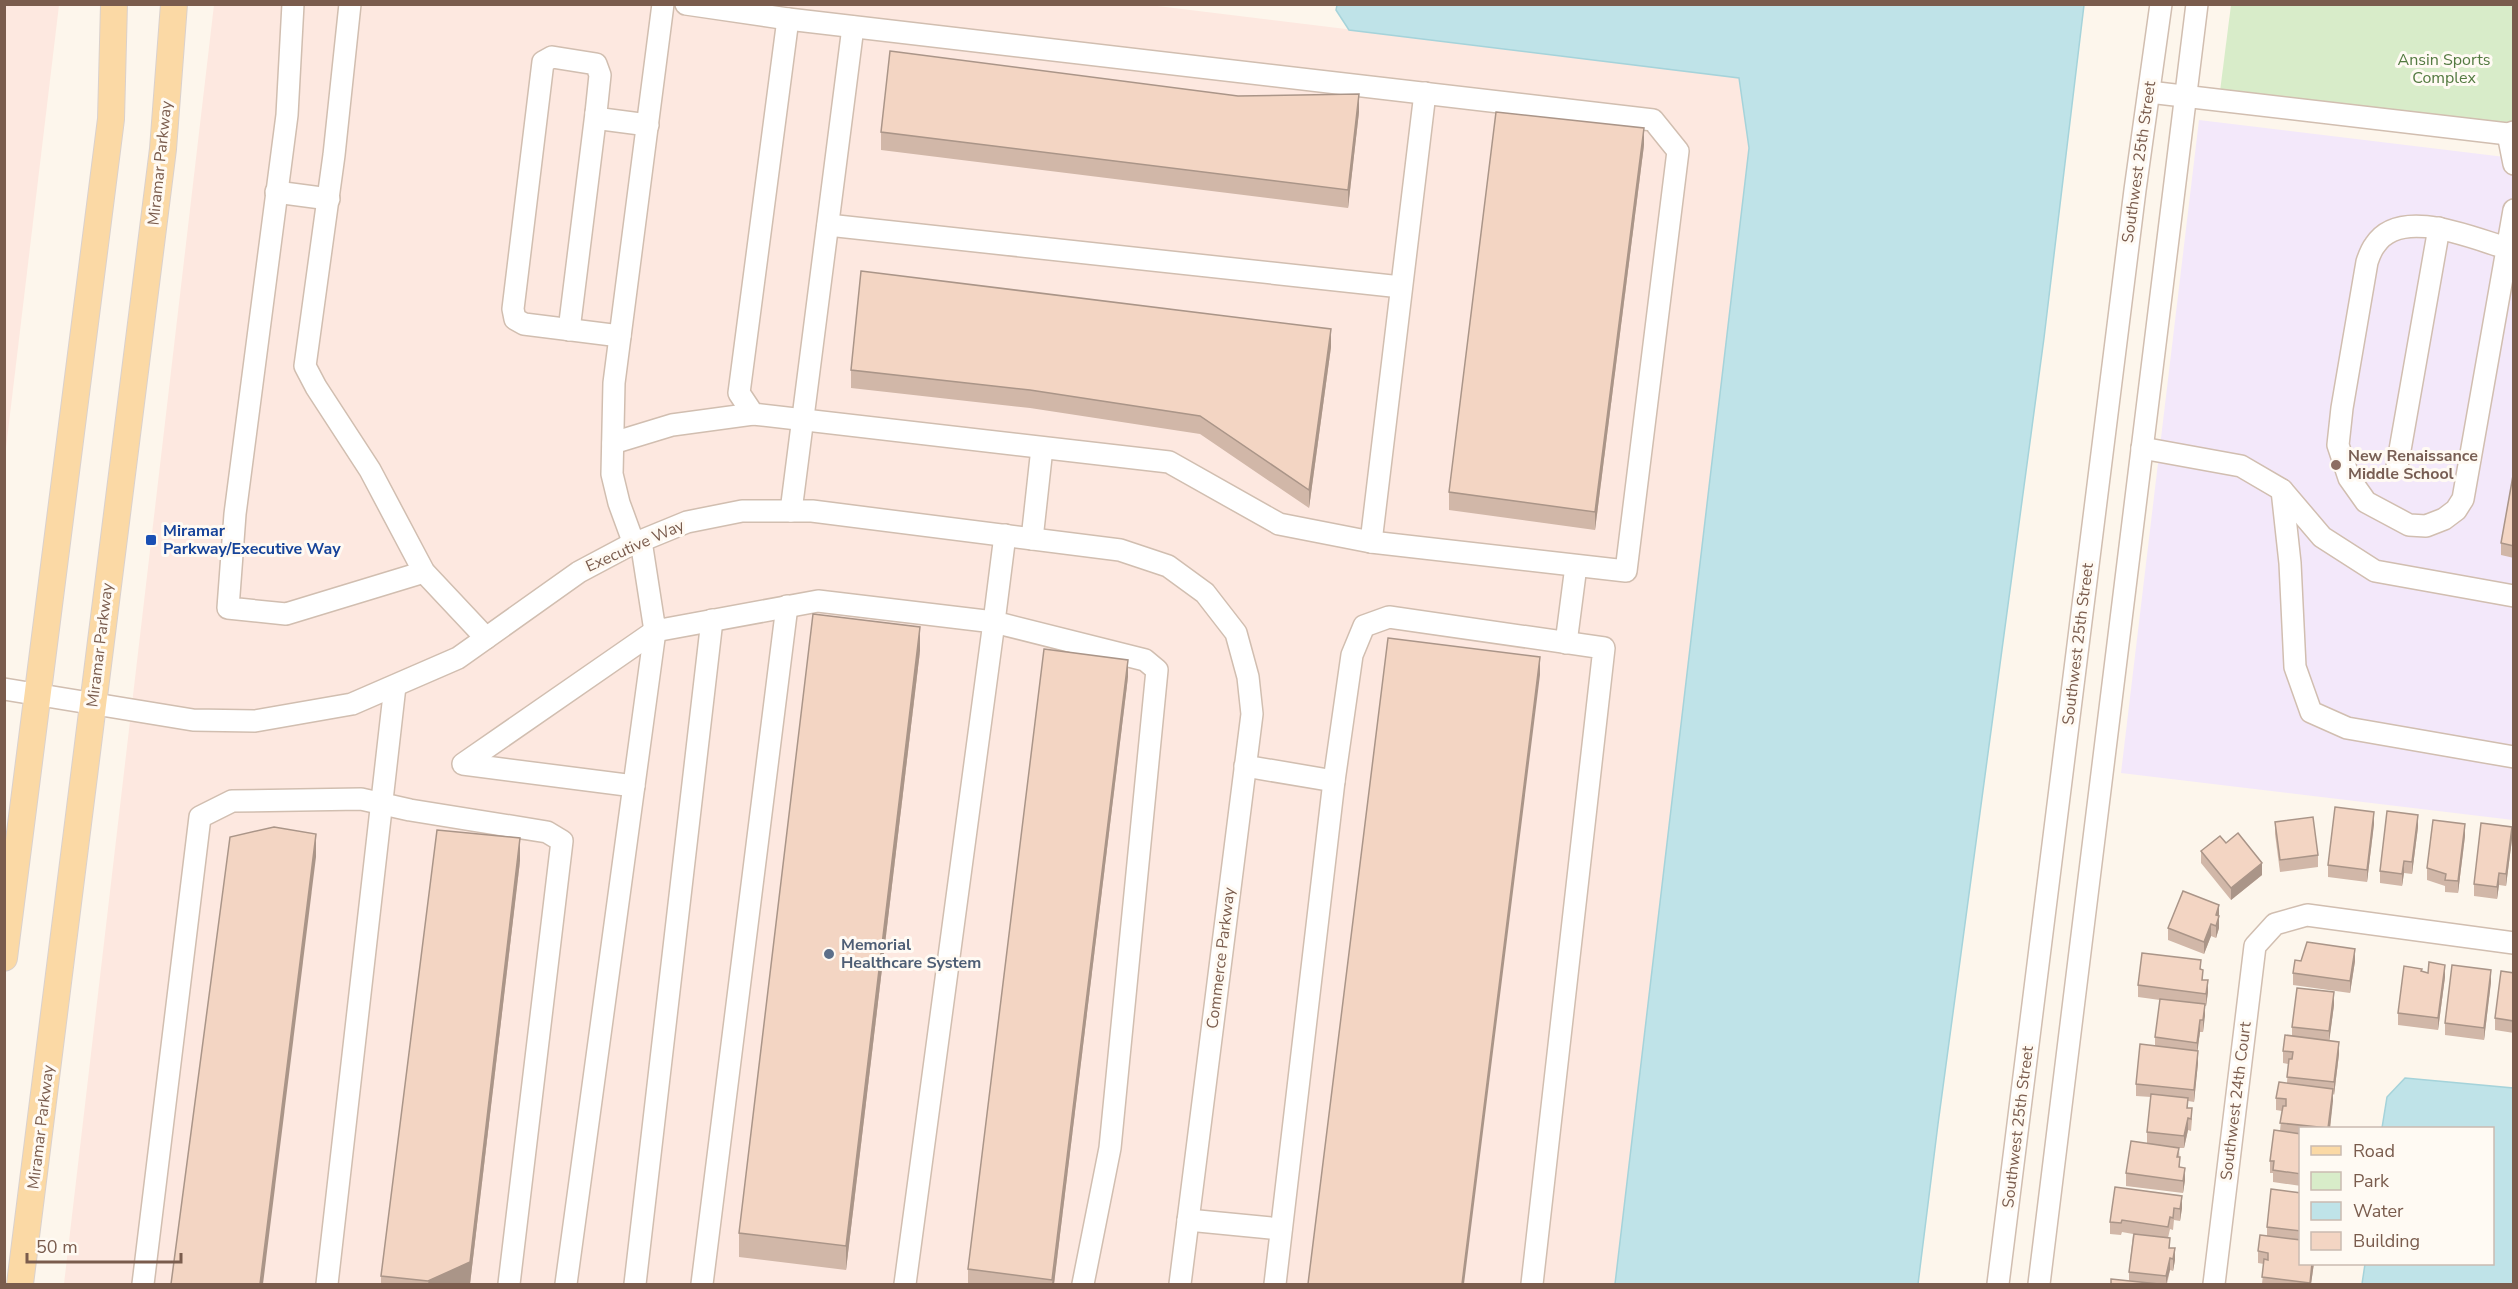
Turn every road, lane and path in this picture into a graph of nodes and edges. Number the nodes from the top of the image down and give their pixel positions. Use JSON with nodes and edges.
{"nodes":[{"id":1,"x":114,"y":4,"type":"edge"},
{"id":2,"x":174,"y":4,"type":"edge"},
{"id":3,"x":293,"y":4,"type":"edge"},
{"id":4,"x":350,"y":4,"type":"edge"},
{"id":5,"x":663,"y":4,"type":"edge"},
{"id":6,"x":686,"y":4,"type":"edge"},
{"id":7,"x":2161,"y":4,"type":"edge"},
{"id":8,"x":2197,"y":4,"type":"edge"},
{"id":9,"x":788,"y":19,"type":"junction"},
{"id":10,"x":853,"y":27,"type":"junction"},
{"id":11,"x":2149,"y":92,"type":"junction"},
{"id":12,"x":1425,"y":93,"type":"junction"},
{"id":13,"x":2185,"y":98,"type":"junction"},
{"id":14,"x":596,"y":113,"type":"junction"},
{"id":15,"x":648,"y":125,"type":"junction"},
{"id":16,"x":2511,"y":133,"type":"edge"},
{"id":17,"x":2514,"y":164,"type":"edge"},
{"id":18,"x":276,"y":192,"type":"junction"},
{"id":19,"x":329,"y":199,"type":"junction"},
{"id":20,"x":2514,"y":210,"type":"edge"},
{"id":21,"x":828,"y":225,"type":"junction"},
{"id":22,"x":2439,"y":228,"type":"junction"},
{"id":23,"x":2506,"y":248,"type":"junction"},
{"id":24,"x":1401,"y":287,"type":"junction"},
{"id":25,"x":569,"y":330,"type":"junction"},
{"id":26,"x":620,"y":336,"type":"junction"},
{"id":27,"x":753,"y":414,"type":"junction"},
{"id":28,"x":803,"y":421,"type":"junction"},
{"id":29,"x":613,"y":443,"type":"junction"},
{"id":30,"x":1042,"y":448,"type":"junction"},
{"id":31,"x":2142,"y":448,"type":"junction"},
{"id":32,"x":2397,"y":467,"type":"dead end"},
{"id":33,"x":2282,"y":490,"type":"junction"},
{"id":34,"x":791,"y":511,"type":"junction"},
{"id":35,"x":1005,"y":535,"type":"junction"},
{"id":36,"x":1032,"y":538,"type":"junction"},
{"id":37,"x":637,"y":542,"type":"junction"},
{"id":38,"x":1371,"y":542,"type":"junction"},
{"id":39,"x":1576,"y":566,"type":"junction"},
{"id":40,"x":424,"y":572,"type":"junction"},
{"id":41,"x":2514,"y":596,"type":"edge"},
{"id":42,"x":786,"y":606,"type":"junction"},
{"id":43,"x":712,"y":620,"type":"junction"},
{"id":44,"x":994,"y":622,"type":"junction"},
{"id":45,"x":655,"y":631,"type":"junction"},
{"id":46,"x":1236,"y":633,"type":"joint"},
{"id":47,"x":486,"y":638,"type":"junction"},
{"id":48,"x":1566,"y":643,"type":"junction"},
{"id":49,"x":395,"y":686,"type":"junction"},
{"id":50,"x":4,"y":689,"type":"edge"},
{"id":51,"x":39,"y":695,"type":"junction"},
{"id":52,"x":92,"y":704,"type":"junction"},
{"id":53,"x":2514,"y":757,"type":"edge"},
{"id":54,"x":1245,"y":766,"type":"junction"},
{"id":55,"x":1334,"y":781,"type":"junction"},
{"id":56,"x":634,"y":786,"type":"junction"},
{"id":57,"x":381,"y":804,"type":"junction"},
{"id":58,"x":2514,"y":943,"type":"edge"},
{"id":59,"x":4,"y":958,"type":"edge"},
{"id":60,"x":1188,"y":1220,"type":"junction"},
{"id":61,"x":1281,"y":1229,"type":"junction"},
{"id":62,"x":20,"y":1284,"type":"edge"},
{"id":63,"x":143,"y":1284,"type":"edge"},
{"id":64,"x":327,"y":1284,"type":"edge"},
{"id":65,"x":509,"y":1284,"type":"edge"},
{"id":66,"x":566,"y":1284,"type":"edge"},
{"id":67,"x":635,"y":1284,"type":"edge"},
{"id":68,"x":702,"y":1284,"type":"edge"},
{"id":69,"x":905,"y":1284,"type":"edge"},
{"id":70,"x":1083,"y":1284,"type":"edge"},
{"id":71,"x":1180,"y":1284,"type":"edge"},
{"id":72,"x":1275,"y":1284,"type":"edge"},
{"id":73,"x":1532,"y":1284,"type":"edge"},
{"id":74,"x":1998,"y":1284,"type":"edge"},
{"id":75,"x":2040,"y":1284,"type":"edge"},
{"id":76,"x":2214,"y":1284,"type":"edge"}],
"edges":[{"from":1,"to":51,"type":"main road"},
{"from":2,"to":52,"type":"main road","name":"Miramar Parkway"},
{"from":3,"to":18,"type":"street"},
{"from":4,"to":19,"type":"street"},
{"from":5,"to":15,"type":"street"},
{"from":6,"to":9,"type":"street"},
{"from":7,"to":11,"type":"street","name":"Southwest 25th Street"},
{"from":8,"to":13,"type":"street"},
{"from":9,"to":10,"type":"street"},
{"from":9,"to":27,"type":"street"},
{"from":10,"to":12,"type":"street"},
{"from":10,"to":21,"type":"street"},
{"from":11,"to":13,"type":"street"},
{"from":11,"to":74,"type":"street","name":"Southwest 25th Street"},
{"from":12,"to":24,"type":"street"},
{"from":12,"to":39,"type":"street"},
{"from":13,"to":16,"type":"street"},
{"from":13,"to":31,"type":"street"},
{"from":14,"to":15,"type":"street"},
{"from":14,"to":25,"type":"street"},
{"from":14,"to":25,"type":"street"},
{"from":15,"to":26,"type":"street"},
{"from":16,"to":17,"type":"street"},
{"from":18,"to":19,"type":"street"},
{"from":18,"to":40,"type":"street"},
{"from":19,"to":40,"type":"street"},
{"from":20,"to":23,"type":"street"},
{"from":21,"to":24,"type":"street"},
{"from":21,"to":28,"type":"street"},
{"from":22,"to":23,"type":"street"},
{"from":22,"to":23,"type":"street"},
{"from":22,"to":32,"type":"street"},
{"from":24,"to":38,"type":"street"},
{"from":25,"to":26,"type":"street"},
{"from":26,"to":29,"type":"street"},
{"from":27,"to":28,"type":"street"},
{"from":27,"to":29,"type":"street"},
{"from":28,"to":30,"type":"street"},
{"from":28,"to":34,"type":"street"},
{"from":29,"to":37,"type":"street"},
{"from":30,"to":36,"type":"street"},
{"from":30,"to":38,"type":"street"},
{"from":31,"to":33,"type":"street"},
{"from":31,"to":75,"type":"street"},
{"from":33,"to":41,"type":"street"},
{"from":33,"to":53,"type":"street"},
{"from":34,"to":35,"type":"street","name":"Executive Way"},
{"from":34,"to":37,"type":"street","name":"Executive Way"},
{"from":35,"to":36,"type":"street","name":"Executive Way"},
{"from":35,"to":44,"type":"street"},
{"from":36,"to":46,"type":"street","name":"Executive Way"},
{"from":37,"to":45,"type":"street"},
{"from":37,"to":47,"type":"street","name":"Executive Way"},
{"from":38,"to":39,"type":"street"},
{"from":39,"to":48,"type":"street"},
{"from":40,"to":47,"type":"street"},
{"from":42,"to":43,"type":"street"},
{"from":42,"to":44,"type":"street"},
{"from":42,"to":68,"type":"street"},
{"from":43,"to":45,"type":"street"},
{"from":43,"to":67,"type":"street"},
{"from":44,"to":69,"type":"street"},
{"from":44,"to":70,"type":"street"},
{"from":45,"to":56,"type":"street"},
{"from":45,"to":56,"type":"street"},
{"from":46,"to":54,"type":"street","name":"Commerce Parkway"},
{"from":47,"to":49,"type":"street","name":"Executive Way"},
{"from":48,"to":55,"type":"street"},
{"from":48,"to":73,"type":"street"},
{"from":49,"to":52,"type":"street","name":"Executive Way"},
{"from":49,"to":57,"type":"street"},
{"from":50,"to":51,"type":"street","name":"Executive Way"},
{"from":51,"to":52,"type":"street","name":"Executive Way"},
{"from":51,"to":59,"type":"main road"},
{"from":52,"to":62,"type":"main road","name":"Miramar Parkway"},
{"from":54,"to":55,"type":"street"},
{"from":54,"to":60,"type":"street","name":"Commerce Parkway"},
{"from":55,"to":61,"type":"street"},
{"from":56,"to":66,"type":"street"},
{"from":57,"to":63,"type":"street"},
{"from":57,"to":64,"type":"street"},
{"from":57,"to":65,"type":"street"},
{"from":58,"to":76,"type":"street","name":"Southwest 24th Court"},
{"from":60,"to":61,"type":"street"},
{"from":60,"to":71,"type":"street","name":"Commerce Parkway"},
{"from":61,"to":72,"type":"street"}]}
